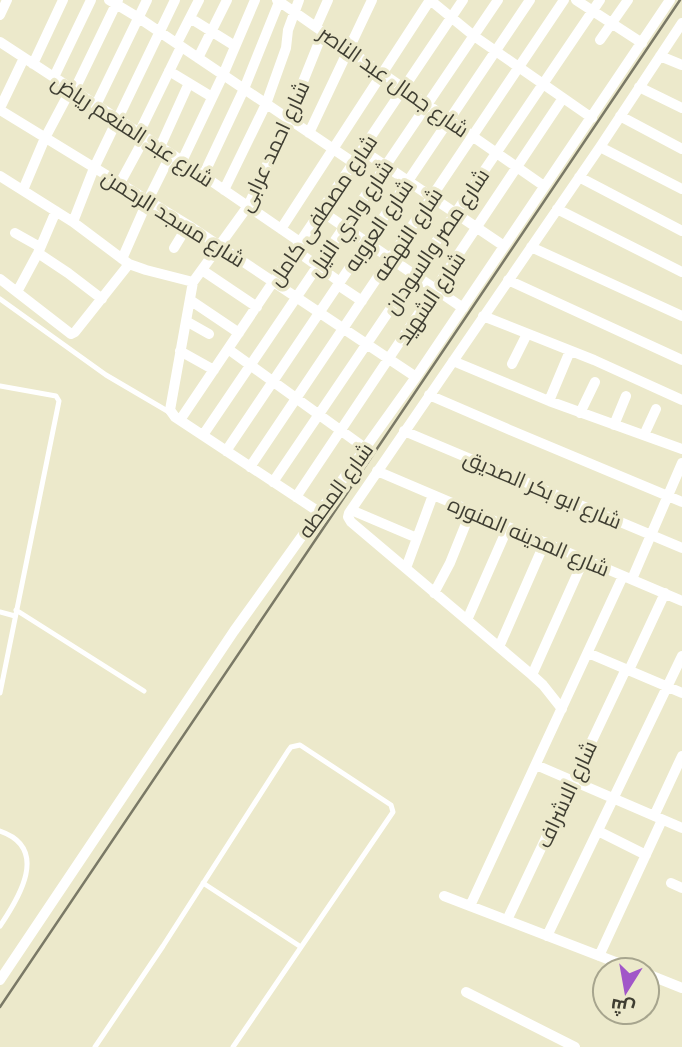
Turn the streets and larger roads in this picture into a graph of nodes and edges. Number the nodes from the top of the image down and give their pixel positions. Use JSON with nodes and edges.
{"nodes":[{"id":1,"x":7,"y":0,"type":"edge"},
{"id":2,"x":63,"y":0,"type":"edge"},
{"id":3,"x":91,"y":0,"type":"edge"},
{"id":4,"x":147,"y":0,"type":"edge"},
{"id":5,"x":175,"y":0,"type":"edge"},
{"id":6,"x":199,"y":0,"type":"edge"},
{"id":7,"x":227,"y":0,"type":"edge"},
{"id":8,"x":255,"y":0,"type":"edge"},
{"id":9,"x":299,"y":0,"type":"edge"},
{"id":10,"x":328,"y":0,"type":"edge"},
{"id":11,"x":372,"y":0,"type":"edge"},
{"id":12,"x":430,"y":0,"type":"edge"},
{"id":13,"x":463,"y":0,"type":"edge"},
{"id":14,"x":498,"y":0,"type":"edge"},
{"id":15,"x":530,"y":0,"type":"edge"},
{"id":16,"x":564,"y":0,"type":"edge"},
{"id":17,"x":576,"y":0,"type":"edge"},
{"id":18,"x":600,"y":0,"type":"edge"},
{"id":19,"x":628,"y":0,"type":"edge"},
{"id":20,"x":670,"y":0,"type":"edge"},
{"id":21,"x":114,"y":1,"type":"edge"},
{"id":22,"x":278,"y":1,"type":"edge"},
{"id":23,"x":593,"y":10,"type":"junction"},
{"id":24,"x":294,"y":12,"type":"junction"},
{"id":25,"x":0,"y":15,"type":"edge"},
{"id":26,"x":139,"y":18,"type":"junction"},
{"id":27,"x":190,"y":18,"type":"junction"},
{"id":28,"x":452,"y":18,"type":"junction"},
{"id":29,"x":612,"y":23,"type":"junction"},
{"id":30,"x":681,"y":25,"type":"edge"},
{"id":31,"x":320,"y":30,"type":"junction"},
{"id":32,"x":212,"y":31,"type":"junction"},
{"id":33,"x":159,"y":32,"type":"junction"},
{"id":34,"x":474,"y":36,"type":"junction"},
{"id":35,"x":600,"y":40,"type":"dead end"},
{"id":36,"x":0,"y":42,"type":"edge"},
{"id":37,"x":642,"y":43,"type":"junction"},
{"id":38,"x":179,"y":45,"type":"junction"},
{"id":39,"x":235,"y":46,"type":"junction"},
{"id":40,"x":350,"y":50,"type":"junction"},
{"id":41,"x":496,"y":51,"type":"junction"},
{"id":42,"x":660,"y":56,"type":"junction"},
{"id":43,"x":198,"y":58,"type":"junction"},
{"id":44,"x":29,"y":61,"type":"junction"},
{"id":45,"x":682,"y":65,"type":"edge"},
{"id":46,"x":518,"y":68,"type":"junction"},
{"id":47,"x":169,"y":71,"type":"junction"},
{"id":48,"x":383,"y":73,"type":"junction"},
{"id":49,"x":223,"y":75,"type":"junction"},
{"id":50,"x":54,"y":77,"type":"junction"},
{"id":51,"x":190,"y":83,"type":"junction"},
{"id":52,"x":542,"y":84,"type":"junction"},
{"id":53,"x":639,"y":87,"type":"junction"},
{"id":54,"x":404,"y":88,"type":"junction"},
{"id":55,"x":244,"y":89,"type":"junction"},
{"id":56,"x":73,"y":90,"type":"junction"},
{"id":57,"x":212,"y":97,"type":"junction"},
{"id":58,"x":563,"y":98,"type":"junction"},
{"id":59,"x":266,"y":104,"type":"junction"},
{"id":60,"x":427,"y":104,"type":"junction"},
{"id":61,"x":96,"y":105,"type":"junction"},
{"id":62,"x":682,"y":108,"type":"edge"},
{"id":63,"x":0,"y":109,"type":"edge"},
{"id":64,"x":620,"y":116,"type":"junction"},
{"id":65,"x":592,"y":118,"type":"junction"},
{"id":66,"x":117,"y":119,"type":"junction"},
{"id":67,"x":288,"y":119,"type":"junction"},
{"id":68,"x":450,"y":120,"type":"junction"},
{"id":69,"x":309,"y":133,"type":"junction"},
{"id":70,"x":142,"y":135,"type":"junction"},
{"id":71,"x":473,"y":135,"type":"junction"},
{"id":72,"x":45,"y":138,"type":"junction"},
{"id":73,"x":160,"y":147,"type":"junction"},
{"id":74,"x":600,"y":147,"type":"junction"},
{"id":75,"x":333,"y":149,"type":"junction"},
{"id":76,"x":682,"y":149,"type":"edge"},
{"id":77,"x":362,"y":150,"type":"junction"},
{"id":78,"x":496,"y":152,"type":"junction"},
{"id":79,"x":171,"y":154,"type":"junction"},
{"id":80,"x":182,"y":161,"type":"junction"},
{"id":81,"x":354,"y":163,"type":"junction"},
{"id":82,"x":385,"y":166,"type":"junction"},
{"id":83,"x":517,"y":167,"type":"junction"},
{"id":84,"x":94,"y":168,"type":"junction"},
{"id":85,"x":0,"y":176,"type":"edge"},
{"id":86,"x":203,"y":176,"type":"junction"},
{"id":87,"x":579,"y":177,"type":"junction"},
{"id":88,"x":408,"y":181,"type":"junction"},
{"id":89,"x":120,"y":183,"type":"junction"},
{"id":90,"x":544,"y":186,"type":"junction"},
{"id":91,"x":682,"y":189,"type":"edge"},
{"id":92,"x":23,"y":190,"type":"junction"},
{"id":93,"x":224,"y":190,"type":"junction"},
{"id":94,"x":431,"y":197,"type":"junction"},
{"id":95,"x":148,"y":200,"type":"junction"},
{"id":96,"x":248,"y":206,"type":"junction"},
{"id":97,"x":557,"y":209,"type":"junction"},
{"id":98,"x":56,"y":211,"type":"junction"},
{"id":99,"x":321,"y":211,"type":"junction"},
{"id":100,"x":455,"y":213,"type":"junction"},
{"id":101,"x":73,"y":222,"type":"junction"},
{"id":102,"x":188,"y":225,"type":"junction"},
{"id":103,"x":345,"y":227,"type":"junction"},
{"id":104,"x":477,"y":228,"type":"junction"},
{"id":105,"x":281,"y":229,"type":"junction"},
{"id":106,"x":682,"y":231,"type":"edge"},
{"id":107,"x":15,"y":233,"type":"dead end"},
{"id":108,"x":367,"y":243,"type":"junction"},
{"id":109,"x":298,"y":246,"type":"junction"},
{"id":110,"x":504,"y":246,"type":"junction"},
{"id":111,"x":220,"y":247,"type":"junction"},
{"id":112,"x":531,"y":247,"type":"junction"},
{"id":113,"x":174,"y":248,"type":"dead end"},
{"id":114,"x":39,"y":250,"type":"junction"},
{"id":115,"x":391,"y":259,"type":"junction"},
{"id":116,"x":126,"y":261,"type":"junction"},
{"id":117,"x":317,"y":266,"type":"junction"},
{"id":118,"x":202,"y":270,"type":"junction"},
{"id":119,"x":682,"y":272,"type":"edge"},
{"id":120,"x":414,"y":274,"type":"junction"},
{"id":121,"x":0,"y":279,"type":"edge"},
{"id":122,"x":508,"y":280,"type":"junction"},
{"id":123,"x":193,"y":282,"type":"junction"},
{"id":124,"x":274,"y":282,"type":"junction"},
{"id":125,"x":339,"y":284,"type":"junction"},
{"id":126,"x":436,"y":289,"type":"junction"},
{"id":127,"x":17,"y":292,"type":"junction"},
{"id":128,"x":296,"y":297,"type":"junction"},
{"id":129,"x":102,"y":299,"type":"junction"},
{"id":130,"x":190,"y":300,"type":"junction"},
{"id":131,"x":362,"y":301,"type":"junction"},
{"id":132,"x":257,"y":307,"type":"junction"},
{"id":133,"x":463,"y":308,"type":"junction"},
{"id":134,"x":319,"y":312,"type":"junction"},
{"id":135,"x":483,"y":316,"type":"junction"},
{"id":136,"x":682,"y":316,"type":"edge"},
{"id":137,"x":186,"y":321,"type":"junction"},
{"id":138,"x":344,"y":328,"type":"junction"},
{"id":139,"x":239,"y":333,"type":"junction"},
{"id":140,"x":209,"y":334,"type":"dead end"},
{"id":141,"x":527,"y":334,"type":"junction"},
{"id":142,"x":366,"y":344,"type":"junction"},
{"id":143,"x":228,"y":349,"type":"junction"},
{"id":144,"x":180,"y":351,"type":"junction"},
{"id":145,"x":570,"y":351,"type":"junction"},
{"id":146,"x":389,"y":359,"type":"junction"},
{"id":147,"x":682,"y":360,"type":"edge"},
{"id":148,"x":453,"y":361,"type":"junction"},
{"id":149,"x":512,"y":363,"type":"dead end"},
{"id":150,"x":250,"y":365,"type":"junction"},
{"id":151,"x":214,"y":370,"type":"junction"},
{"id":152,"x":416,"y":377,"type":"junction"},
{"id":153,"x":273,"y":382,"type":"junction"},
{"id":154,"x":595,"y":382,"type":"dead end"},
{"id":155,"x":429,"y":395,"type":"junction"},
{"id":156,"x":626,"y":396,"type":"dead end"},
{"id":157,"x":296,"y":398,"type":"junction"},
{"id":158,"x":682,"y":400,"type":"edge"},
{"id":159,"x":549,"y":401,"type":"junction"},
{"id":160,"x":656,"y":409,"type":"dead end"},
{"id":161,"x":580,"y":412,"type":"junction"},
{"id":162,"x":318,"y":414,"type":"junction"},
{"id":163,"x":176,"y":417,"type":"junction"},
{"id":164,"x":614,"y":425,"type":"junction"},
{"id":165,"x":341,"y":430,"type":"junction"},
{"id":166,"x":404,"y":431,"type":"junction"},
{"id":167,"x":203,"y":435,"type":"junction"},
{"id":168,"x":644,"y":435,"type":"junction"},
{"id":169,"x":365,"y":448,"type":"junction"},
{"id":170,"x":682,"y":449,"type":"edge"},
{"id":171,"x":226,"y":451,"type":"junction"},
{"id":172,"x":682,"y":463,"type":"edge"},
{"id":173,"x":250,"y":467,"type":"junction"},
{"id":174,"x":377,"y":471,"type":"junction"},
{"id":175,"x":273,"y":482,"type":"junction"},
{"id":176,"x":433,"y":495,"type":"junction"},
{"id":177,"x":668,"y":496,"type":"junction"},
{"id":178,"x":296,"y":497,"type":"junction"},
{"id":179,"x":682,"y":502,"type":"edge"},
{"id":180,"x":351,"y":510,"type":"junction"},
{"id":181,"x":471,"y":511,"type":"junction"},
{"id":182,"x":319,"y":512,"type":"junction"},
{"id":183,"x":508,"y":527,"type":"junction"},
{"id":184,"x":651,"y":534,"type":"junction"},
{"id":185,"x":417,"y":538,"type":"junction"},
{"id":186,"x":545,"y":542,"type":"junction"},
{"id":187,"x":682,"y":548,"type":"edge"},
{"id":188,"x":584,"y":559,"type":"junction"},
{"id":189,"x":406,"y":568,"type":"junction"},
{"id":190,"x":627,"y":577,"type":"junction"},
{"id":191,"x":434,"y":593,"type":"junction"},
{"id":192,"x":665,"y":593,"type":"junction"},
{"id":193,"x":682,"y":601,"type":"edge"},
{"id":194,"x":467,"y":620,"type":"junction"},
{"id":195,"x":499,"y":647,"type":"junction"},
{"id":196,"x":588,"y":653,"type":"junction"},
{"id":197,"x":682,"y":656,"type":"edge"},
{"id":198,"x":627,"y":670,"type":"junction"},
{"id":199,"x":532,"y":675,"type":"junction"},
{"id":200,"x":667,"y":687,"type":"junction"},
{"id":201,"x":682,"y":693,"type":"edge"},
{"id":202,"x":562,"y":709,"type":"junction"},
{"id":203,"x":682,"y":756,"type":"edge"},
{"id":204,"x":536,"y":765,"type":"junction"},
{"id":205,"x":573,"y":781,"type":"junction"},
{"id":206,"x":614,"y":799,"type":"junction"},
{"id":207,"x":658,"y":818,"type":"junction"},
{"id":208,"x":682,"y":828,"type":"edge"},
{"id":209,"x":598,"y":831,"type":"junction"},
{"id":210,"x":646,"y":855,"type":"junction"},
{"id":211,"x":671,"y":883,"type":"dead end"},
{"id":212,"x":682,"y":888,"type":"edge"},
{"id":213,"x":444,"y":896,"type":"dead end"},
{"id":214,"x":470,"y":906,"type":"junction"},
{"id":215,"x":507,"y":920,"type":"junction"},
{"id":216,"x":547,"y":936,"type":"junction"},
{"id":217,"x":599,"y":956,"type":"joint"},
{"id":218,"x":0,"y":980,"type":"edge"},
{"id":219,"x":661,"y":980,"type":"edge"},
{"id":220,"x":682,"y":988,"type":"edge"},
{"id":221,"x":466,"y":992,"type":"dead end"},
{"id":222,"x":575,"y":1047,"type":"edge"}],
"edges":[{"from":1,"to":25,"type":"street"},
{"from":2,"to":44,"type":"street"},
{"from":3,"to":50,"type":"street"},
{"from":4,"to":26,"type":"street"},
{"from":5,"to":33,"type":"street"},
{"from":6,"to":27,"type":"street"},
{"from":7,"to":32,"type":"street"},
{"from":8,"to":39,"type":"street"},
{"from":9,"to":24,"type":"street"},
{"from":10,"to":31,"type":"street","name":"شارع احمد عرابى"},
{"from":11,"to":40,"type":"street"},
{"from":12,"to":28,"type":"street"},
{"from":12,"to":48,"type":"street"},
{"from":13,"to":28,"type":"street","name":"شارع مصطفى كامل"},
{"from":14,"to":34,"type":"street","name":"شارع وادي النيل"},
{"from":15,"to":41,"type":"street","name":"شارع العروبه"},
{"from":16,"to":46,"type":"street","name":"شارع النهضه"},
{"from":17,"to":23,"type":"street"},
{"from":18,"to":23,"type":"street","name":"شارع مصر والسودان"},
{"from":19,"to":29,"type":"street"},
{"from":20,"to":37,"type":"street","name":"شارع المحطه"},
{"from":21,"to":26,"type":"street"},
{"from":21,"to":56,"type":"street"},
{"from":22,"to":24,"type":"street","name":"شارع جمال عبد الناصر"},
{"from":22,"to":55,"type":"street"},
{"from":23,"to":29,"type":"street"},
{"from":23,"to":52,"type":"street","name":"شارع مصر والسودان"},
{"from":24,"to":31,"type":"street","name":"شارع جمال عبد الناصر"},
{"from":24,"to":59,"type":"street"},
{"from":26,"to":33,"type":"street"},
{"from":26,"to":61,"type":"street"},
{"from":27,"to":32,"type":"street"},
{"from":27,"to":38,"type":"street"},
{"from":28,"to":34,"type":"street"},
{"from":28,"to":54,"type":"street","name":"شارع مصطفى كامل"},
{"from":29,"to":35,"type":"street"},
{"from":29,"to":37,"type":"street"},
{"from":30,"to":42,"type":"street","name":"شارع المحطه"},
{"from":31,"to":40,"type":"street","name":"شارع جمال عبد الناصر"},
{"from":31,"to":67,"type":"street","name":"شارع احمد عرابى"},
{"from":32,"to":39,"type":"street"},
{"from":32,"to":43,"type":"street"},
{"from":33,"to":38,"type":"street"},
{"from":33,"to":66,"type":"street"},
{"from":34,"to":41,"type":"street"},
{"from":34,"to":60,"type":"street","name":"شارع وادي النيل"},
{"from":36,"to":44,"type":"street","name":"شارع عبد المنعم رياض"},
{"from":37,"to":65,"type":"street","name":"شارع المحطه"},
{"from":38,"to":43,"type":"street"},
{"from":38,"to":47,"type":"street"},
{"from":39,"to":49,"type":"street"},
{"from":40,"to":48,"type":"street","name":"شارع جمال عبد الناصر"},
{"from":40,"to":69,"type":"street"},
{"from":41,"to":46,"type":"street"},
{"from":41,"to":68,"type":"street","name":"شارع العروبه"},
{"from":42,"to":45,"type":"street"},
{"from":42,"to":53,"type":"street","name":"شارع المحطه"},
{"from":43,"to":49,"type":"street"},
{"from":44,"to":50,"type":"street","name":"شارع عبد المنعم رياض"},
{"from":44,"to":63,"type":"street"},
{"from":46,"to":52,"type":"street"},
{"from":46,"to":71,"type":"street","name":"شارع النهضه"},
{"from":47,"to":51,"type":"street"},
{"from":47,"to":70,"type":"street"},
{"from":48,"to":54,"type":"street","name":"شارع جمال عبد الناصر"},
{"from":48,"to":75,"type":"street"},
{"from":49,"to":55,"type":"street"},
{"from":49,"to":57,"type":"street"},
{"from":50,"to":56,"type":"street","name":"شارع عبد المنعم رياض"},
{"from":51,"to":57,"type":"street"},
{"from":51,"to":73,"type":"street"},
{"from":52,"to":58,"type":"street"},
{"from":52,"to":78,"type":"street","name":"شارع مصر والسودان"},
{"from":53,"to":62,"type":"street"},
{"from":53,"to":64,"type":"street","name":"شارع المحطه"},
{"from":54,"to":60,"type":"street","name":"شارع جمال عبد الناصر"},
{"from":54,"to":77,"type":"street","name":"شارع مصطفى كامل"},
{"from":55,"to":59,"type":"street"},
{"from":55,"to":86,"type":"street"},
{"from":56,"to":61,"type":"street","name":"شارع عبد المنعم رياض"},
{"from":56,"to":72,"type":"street"},
{"from":57,"to":80,"type":"street"},
{"from":58,"to":65,"type":"street"},
{"from":58,"to":83,"type":"street","name":"شارع الشهيد"},
{"from":59,"to":67,"type":"street"},
{"from":59,"to":93,"type":"street"},
{"from":60,"to":68,"type":"street","name":"شارع جمال عبد الناصر"},
{"from":60,"to":82,"type":"street","name":"شارع وادي النيل"},
{"from":61,"to":66,"type":"street","name":"شارع عبد المنعم رياض"},
{"from":63,"to":72,"type":"street","name":"شارع مسجد الرحمن"},
{"from":64,"to":74,"type":"street","name":"شارع المحطه"},
{"from":64,"to":76,"type":"street"},
{"from":65,"to":90,"type":"street","name":"شارع المحطه"},
{"from":66,"to":70,"type":"street","name":"شارع عبد المنعم رياض"},
{"from":66,"to":84,"type":"street"},
{"from":67,"to":69,"type":"street"},
{"from":67,"to":96,"type":"street","name":"شارع احمد عرابى"},
{"from":68,"to":71,"type":"street","name":"شارع جمال عبد الناصر"},
{"from":68,"to":88,"type":"street","name":"شارع العروبه"},
{"from":69,"to":75,"type":"street"},
{"from":70,"to":73,"type":"street","name":"شارع عبد المنعم رياض"},
{"from":70,"to":89,"type":"street"},
{"from":71,"to":78,"type":"street","name":"شارع جمال عبد الناصر"},
{"from":71,"to":94,"type":"street","name":"شارع النهضه"},
{"from":72,"to":84,"type":"street","name":"شارع مسجد الرحمن"},
{"from":72,"to":92,"type":"street"},
{"from":73,"to":79,"type":"street","name":"شارع عبد المنعم رياض"},
{"from":74,"to":87,"type":"street","name":"شارع المحطه"},
{"from":74,"to":91,"type":"street"},
{"from":75,"to":81,"type":"street"},
{"from":75,"to":105,"type":"street"},
{"from":77,"to":81,"type":"street","name":"شارع مصطفى كامل"},
{"from":77,"to":82,"type":"street"},
{"from":78,"to":83,"type":"street","name":"شارع جمال عبد الناصر"},
{"from":78,"to":100,"type":"street","name":"شارع مصر والسودان"},
{"from":79,"to":80,"type":"street","name":"شارع عبد المنعم رياض"},
{"from":79,"to":95,"type":"street"},
{"from":80,"to":86,"type":"street","name":"شارع عبد المنعم رياض"},
{"from":81,"to":99,"type":"street","name":"شارع مصطفى كامل"},
{"from":82,"to":88,"type":"street"},
{"from":82,"to":103,"type":"street","name":"شارع وادي النيل"},
{"from":83,"to":90,"type":"street","name":"شارع جمال عبد الناصر"},
{"from":83,"to":104,"type":"street","name":"شارع الشهيد"},
{"from":84,"to":89,"type":"street","name":"شارع مسجد الرحمن"},
{"from":84,"to":101,"type":"street"},
{"from":85,"to":92,"type":"street"},
{"from":86,"to":93,"type":"street","name":"شارع عبد المنعم رياض"},
{"from":87,"to":97,"type":"street","name":"شارع المحطه"},
{"from":87,"to":106,"type":"street"},
{"from":88,"to":94,"type":"street"},
{"from":88,"to":108,"type":"street","name":"شارع العروبه"},
{"from":89,"to":95,"type":"street","name":"شارع مسجد الرحمن"},
{"from":90,"to":110,"type":"street","name":"شارع المحطه"},
{"from":92,"to":98,"type":"street"},
{"from":93,"to":96,"type":"street","name":"شارع عبد المنعم رياض"},
{"from":94,"to":100,"type":"street"},
{"from":94,"to":115,"type":"street","name":"شارع النهضه"},
{"from":95,"to":102,"type":"street","name":"شارع مسجد الرحمن"},
{"from":95,"to":116,"type":"street"},
{"from":96,"to":105,"type":"street","name":"شارع عبد المنعم رياض"},
{"from":96,"to":111,"type":"street","name":"شارع احمد عرابى"},
{"from":97,"to":112,"type":"street","name":"شارع المحطه"},
{"from":97,"to":119,"type":"street"},
{"from":98,"to":101,"type":"street"},
{"from":98,"to":114,"type":"street"},
{"from":99,"to":103,"type":"street"},
{"from":99,"to":109,"type":"street","name":"شارع مصطفى كامل"},
{"from":100,"to":104,"type":"street"},
{"from":100,"to":120,"type":"street","name":"شارع مصر والسودان"},
{"from":101,"to":116,"type":"street"},
{"from":102,"to":111,"type":"street","name":"شارع مسجد الرحمن"},
{"from":102,"to":113,"type":"street"},
{"from":103,"to":108,"type":"street"},
{"from":103,"to":117,"type":"street","name":"شارع وادي النيل"},
{"from":104,"to":110,"type":"street"},
{"from":104,"to":126,"type":"street","name":"شارع الشهيد"},
{"from":105,"to":109,"type":"street","name":"شارع عبد المنعم رياض"},
{"from":107,"to":114,"type":"street"},
{"from":108,"to":115,"type":"street"},
{"from":108,"to":125,"type":"street","name":"شارع العروبه"},
{"from":109,"to":117,"type":"street","name":"شارع عبد المنعم رياض"},
{"from":109,"to":124,"type":"street","name":"شارع مصطفى كامل"},
{"from":110,"to":133,"type":"street","name":"شارع المحطه"},
{"from":111,"to":118,"type":"street","name":"شارع احمد عرابى"},
{"from":111,"to":124,"type":"street","name":"شارع مسجد الرحمن"},
{"from":112,"to":122,"type":"street","name":"شارع المحطه"},
{"from":112,"to":136,"type":"street"},
{"from":114,"to":127,"type":"street"},
{"from":114,"to":129,"type":"street"},
{"from":115,"to":120,"type":"street"},
{"from":115,"to":131,"type":"street","name":"شارع النهضه"},
{"from":116,"to":123,"type":"street"},
{"from":116,"to":129,"type":"street"},
{"from":117,"to":125,"type":"street","name":"شارع عبد المنعم رياض"},
{"from":117,"to":128,"type":"street","name":"شارع وادي النيل"},
{"from":118,"to":123,"type":"street","name":"شارع احمد عرابى"},
{"from":118,"to":132,"type":"street"},
{"from":120,"to":126,"type":"street"},
{"from":120,"to":142,"type":"street","name":"شارع مصر والسودان"},
{"from":121,"to":127,"type":"street"},
{"from":122,"to":135,"type":"street","name":"شارع المحطه"},
{"from":122,"to":147,"type":"street"},
{"from":123,"to":130,"type":"street","name":"شارع احمد عرابى"},
{"from":124,"to":128,"type":"street","name":"شارع مسجد الرحمن"},
{"from":124,"to":132,"type":"street","name":"شارع مصطفى كامل"},
{"from":125,"to":131,"type":"street","name":"شارع عبد المنعم رياض"},
{"from":125,"to":134,"type":"street","name":"شارع العروبه"},
{"from":126,"to":133,"type":"street"},
{"from":126,"to":146,"type":"street","name":"شارع الشهيد"},
{"from":127,"to":129,"type":"street"},
{"from":128,"to":134,"type":"street","name":"شارع مسجد الرحمن"},
{"from":128,"to":150,"type":"street","name":"شارع وادي النيل"},
{"from":130,"to":137,"type":"street","name":"شارع احمد عرابى"},
{"from":130,"to":139,"type":"street"},
{"from":131,"to":138,"type":"street","name":"شارع النهضه"},
{"from":132,"to":139,"type":"street","name":"شارع مصطفى كامل"},
{"from":133,"to":152,"type":"street","name":"شارع المحطه"},
{"from":134,"to":138,"type":"street","name":"شارع مسجد الرحمن"},
{"from":134,"to":153,"type":"street","name":"شارع العروبه"},
{"from":135,"to":141,"type":"street"},
{"from":135,"to":148,"type":"street","name":"شارع المحطه"},
{"from":137,"to":140,"type":"street"},
{"from":137,"to":144,"type":"street","name":"شارع احمد عرابى"},
{"from":138,"to":142,"type":"street","name":"شارع مسجد الرحمن"},
{"from":138,"to":157,"type":"street","name":"شارع النهضه"},
{"from":139,"to":143,"type":"street","name":"شارع مصطفى كامل"},
{"from":141,"to":145,"type":"street"},
{"from":141,"to":149,"type":"street"},
{"from":142,"to":146,"type":"street","name":"شارع مسجد الرحمن"},
{"from":142,"to":162,"type":"street","name":"شارع مصر والسودان"},
{"from":143,"to":150,"type":"street"},
{"from":143,"to":151,"type":"street","name":"شارع مصطفى كامل"},
{"from":144,"to":151,"type":"street"},
{"from":144,"to":163,"type":"street","name":"شارع احمد عرابى"},
{"from":145,"to":158,"type":"street"},
{"from":145,"to":159,"type":"street"},
{"from":146,"to":152,"type":"street","name":"شارع مسجد الرحمن"},
{"from":146,"to":165,"type":"street","name":"شارع الشهيد"},
{"from":148,"to":155,"type":"street","name":"شارع المحطه"},
{"from":148,"to":159,"type":"street"},
{"from":150,"to":153,"type":"street"},
{"from":150,"to":167,"type":"street","name":"شارع وادي النيل"},
{"from":151,"to":163,"type":"street","name":"شارع مصطفى كامل"},
{"from":152,"to":169,"type":"street","name":"شارع المحطه"},
{"from":153,"to":157,"type":"street"},
{"from":153,"to":171,"type":"street","name":"شارع العروبه"},
{"from":154,"to":161,"type":"street"},
{"from":155,"to":166,"type":"street","name":"شارع المحطه"},
{"from":155,"to":177,"type":"street"},
{"from":156,"to":164,"type":"street"},
{"from":157,"to":162,"type":"street"},
{"from":157,"to":173,"type":"street","name":"شارع النهضه"},
{"from":159,"to":161,"type":"street"},
{"from":160,"to":168,"type":"street"},
{"from":161,"to":164,"type":"street"},
{"from":162,"to":165,"type":"street"},
{"from":162,"to":175,"type":"street","name":"شارع مصر والسودان"},
{"from":163,"to":167,"type":"street"},
{"from":164,"to":168,"type":"street"},
{"from":165,"to":169,"type":"street"},
{"from":165,"to":178,"type":"street","name":"شارع الشهيد"},
{"from":166,"to":174,"type":"street","name":"شارع المحطه"},
{"from":166,"to":184,"type":"street","name":"شارع ابو بكر الصديق"},
{"from":167,"to":171,"type":"street"},
{"from":168,"to":170,"type":"street"},
{"from":169,"to":182,"type":"street","name":"شارع المحطه"},
{"from":171,"to":173,"type":"street"},
{"from":172,"to":177,"type":"street"},
{"from":173,"to":175,"type":"street"},
{"from":174,"to":176,"type":"street","name":"شارع المدينه المنوره"},
{"from":174,"to":180,"type":"street","name":"شارع المحطه"},
{"from":175,"to":178,"type":"street"},
{"from":176,"to":181,"type":"street","name":"شارع المدينه المنوره"},
{"from":176,"to":185,"type":"street"},
{"from":177,"to":179,"type":"street"},
{"from":177,"to":184,"type":"street"},
{"from":178,"to":182,"type":"street"},
{"from":180,"to":185,"type":"street"},
{"from":180,"to":189,"type":"street","name":"شارع المحطه"},
{"from":181,"to":183,"type":"street","name":"شارع المدينه المنوره"},
{"from":181,"to":191,"type":"street"},
{"from":182,"to":218,"type":"street","name":"شارع المحطه"},
{"from":183,"to":186,"type":"street","name":"شارع المدينه المنوره"},
{"from":183,"to":194,"type":"street"},
{"from":184,"to":187,"type":"street","name":"شارع ابو بكر الصديق"},
{"from":184,"to":190,"type":"street"},
{"from":185,"to":189,"type":"street"},
{"from":186,"to":188,"type":"street","name":"شارع المدينه المنوره"},
{"from":186,"to":195,"type":"street"},
{"from":188,"to":190,"type":"street","name":"شارع المدينه المنوره"},
{"from":188,"to":199,"type":"street"},
{"from":189,"to":191,"type":"street","name":"شارع المحطه"},
{"from":190,"to":192,"type":"street","name":"شارع المدينه المنوره"},
{"from":190,"to":196,"type":"street"},
{"from":191,"to":194,"type":"street","name":"شارع المحطه"},
{"from":192,"to":193,"type":"street","name":"شارع المدينه المنوره"},
{"from":192,"to":198,"type":"street","name":"شارع الاشراف"},
{"from":194,"to":195,"type":"street","name":"شارع المحطه"},
{"from":195,"to":199,"type":"street","name":"شارع المحطه"},
{"from":196,"to":198,"type":"street"},
{"from":196,"to":202,"type":"street"},
{"from":197,"to":200,"type":"street"},
{"from":198,"to":200,"type":"street"},
{"from":198,"to":205,"type":"street","name":"شارع الاشراف"},
{"from":199,"to":202,"type":"street","name":"شارع المحطه"},
{"from":200,"to":201,"type":"street"},
{"from":200,"to":206,"type":"street"},
{"from":202,"to":204,"type":"street"},
{"from":203,"to":207,"type":"street"},
{"from":204,"to":205,"type":"street"},
{"from":204,"to":214,"type":"street"},
{"from":205,"to":206,"type":"street"},
{"from":205,"to":215,"type":"street","name":"شارع الاشراف"},
{"from":206,"to":207,"type":"street"},
{"from":206,"to":209,"type":"street"},
{"from":207,"to":208,"type":"street"},
{"from":207,"to":210,"type":"street"},
{"from":209,"to":210,"type":"street"},
{"from":209,"to":216,"type":"street"},
{"from":210,"to":217,"type":"street"},
{"from":211,"to":212,"type":"street"},
{"from":213,"to":214,"type":"street"},
{"from":214,"to":215,"type":"street"},
{"from":215,"to":216,"type":"street"},
{"from":216,"to":217,"type":"street"},
{"from":219,"to":220,"type":"street"},
{"from":221,"to":222,"type":"street"}]}
